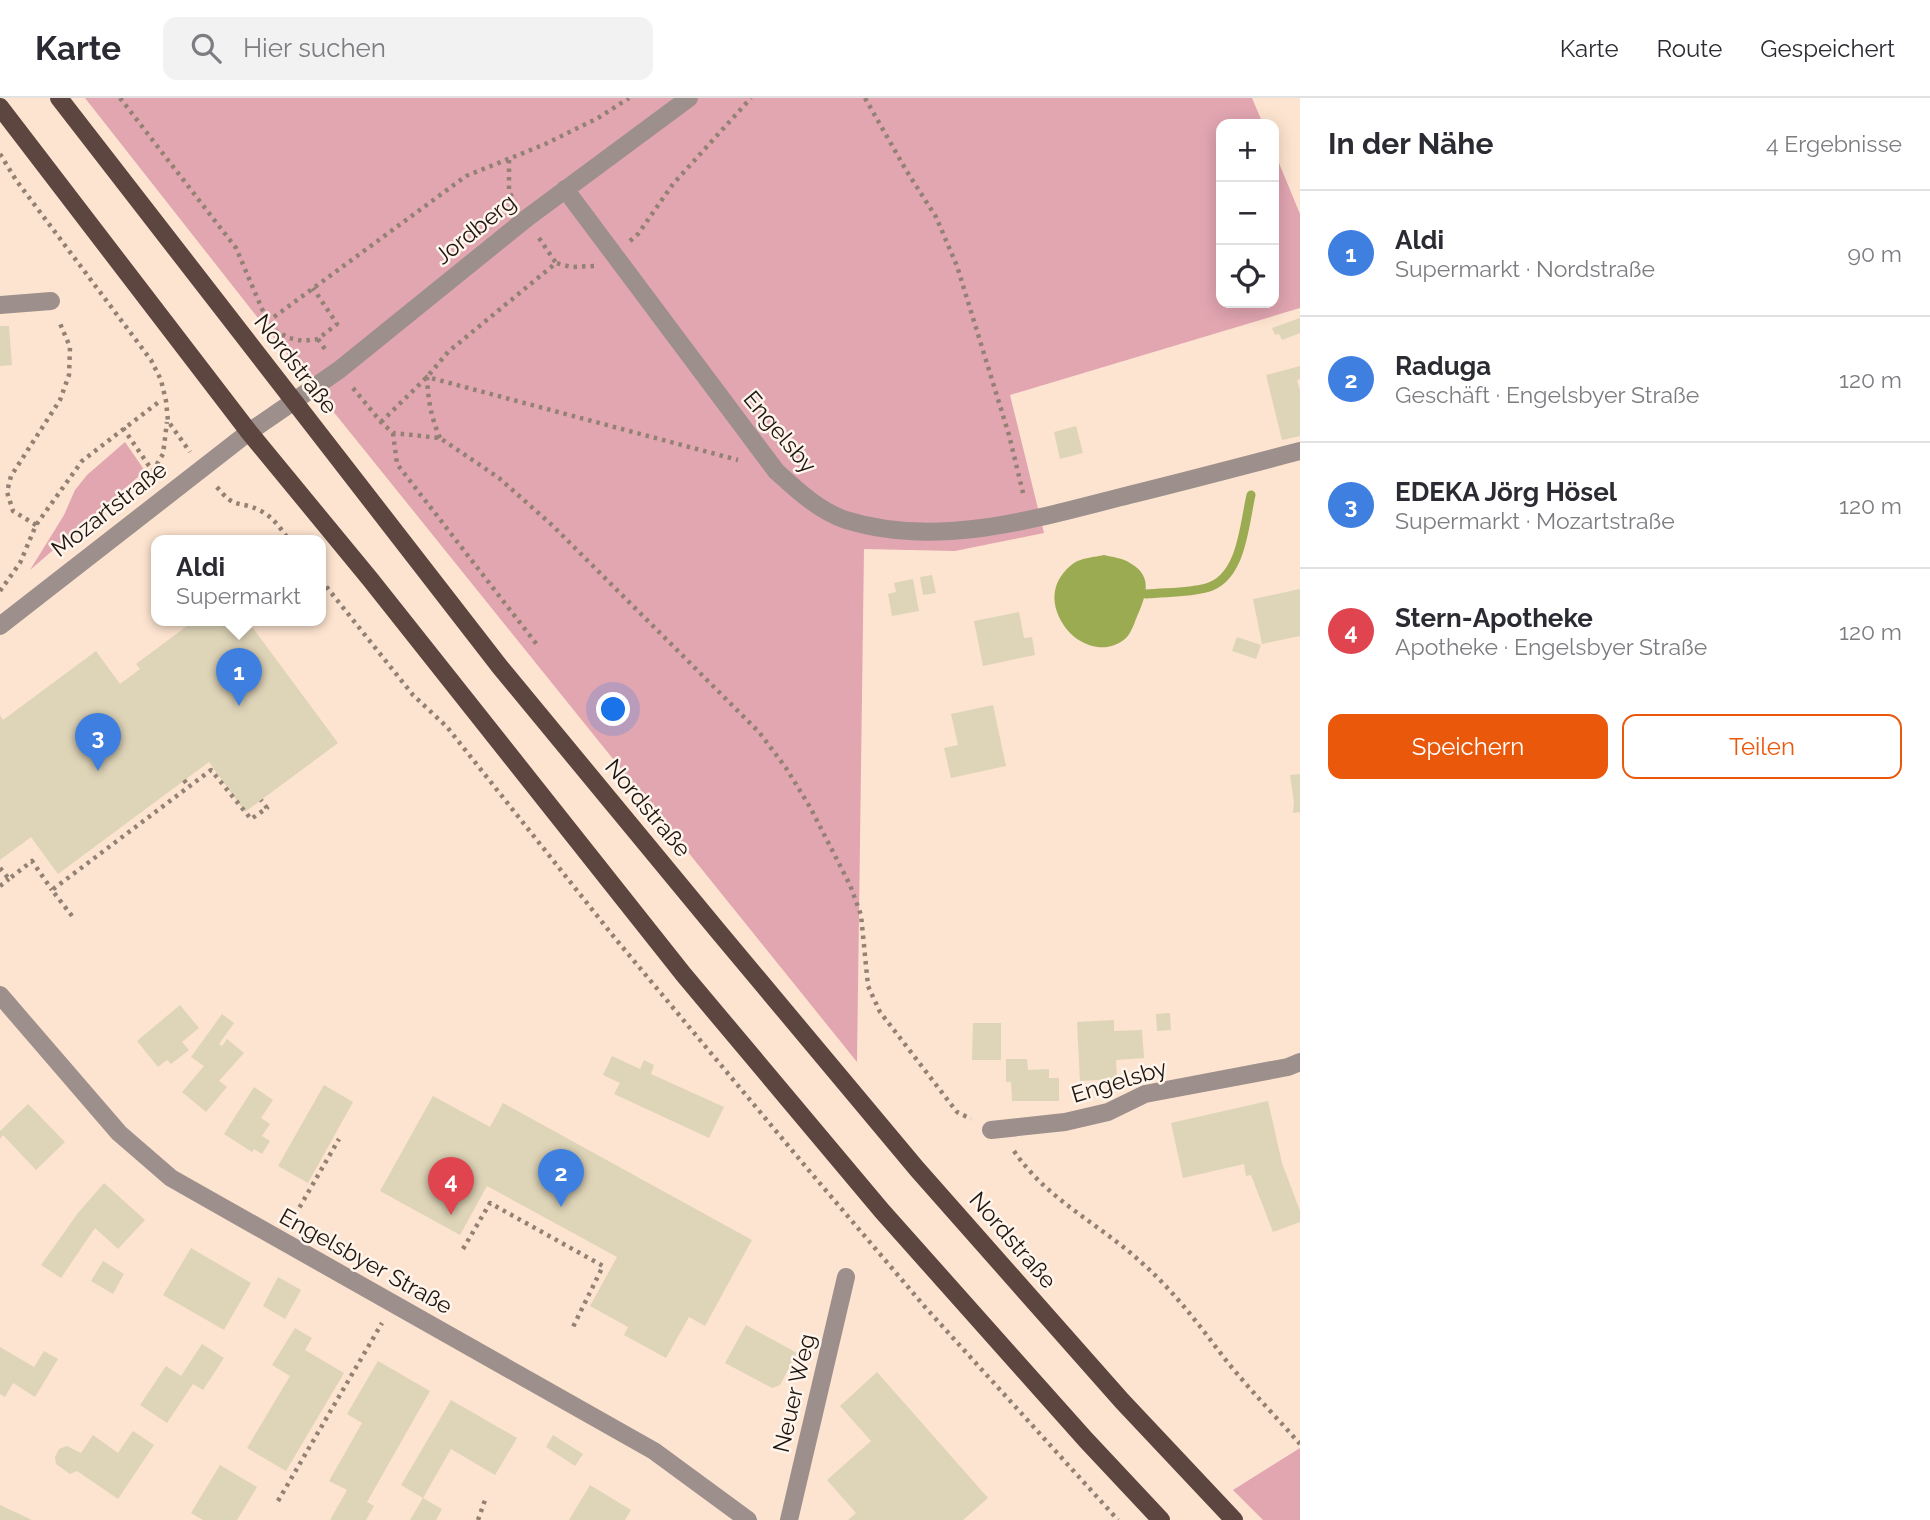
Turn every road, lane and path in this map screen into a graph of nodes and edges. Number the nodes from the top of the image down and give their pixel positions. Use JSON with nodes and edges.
{"nodes":[{"id":1,"x":59,"y":98,"type":"edge"},
{"id":2,"x":120,"y":98,"type":"edge"},
{"id":3,"x":629,"y":98,"type":"edge"},
{"id":4,"x":689,"y":98,"type":"edge"},
{"id":5,"x":751,"y":98,"type":"edge"},
{"id":6,"x":865,"y":98,"type":"edge"},
{"id":7,"x":0,"y":107,"type":"edge"},
{"id":8,"x":0,"y":154,"type":"edge"},
{"id":9,"x":565,"y":189,"type":"junction"},
{"id":10,"x":614,"y":255,"type":"junction"},
{"id":11,"x":313,"y":289,"type":"junction"},
{"id":12,"x":51,"y":301,"type":"joint"},
{"id":13,"x":0,"y":305,"type":"edge"},
{"id":14,"x":274,"y":317,"type":"dead end"},
{"id":15,"x":318,"y":339,"type":"junction"},
{"id":16,"x":151,"y":360,"type":"dead end"},
{"id":17,"x":339,"y":370,"type":"junction"},
{"id":18,"x":428,"y":377,"type":"junction"},
{"id":19,"x":160,"y":401,"type":"dead end"},
{"id":20,"x":294,"y":401,"type":"junction"},
{"id":21,"x":167,"y":421,"type":"dead end"},
{"id":22,"x":381,"y":422,"type":"junction"},
{"id":23,"x":122,"y":428,"type":"junction"},
{"id":24,"x":249,"y":432,"type":"junction"},
{"id":25,"x":393,"y":433,"type":"junction"},
{"id":26,"x":440,"y":438,"type":"junction"},
{"id":27,"x":1300,"y":451,"type":"edge"},
{"id":28,"x":739,"y":461,"type":"dead end"},
{"id":29,"x":147,"y":465,"type":"dead end"},
{"id":30,"x":100,"y":516,"type":"dead end"},
{"id":31,"x":273,"y":519,"type":"dead end"},
{"id":32,"x":1027,"y":519,"type":"junction"},
{"id":33,"x":36,"y":525,"type":"junction"},
{"id":34,"x":285,"y":535,"type":"edge"},
{"id":35,"x":326,"y":586,"type":"edge"},
{"id":36,"x":8,"y":590,"type":"dead end"},
{"id":37,"x":0,"y":593,"type":"edge"},
{"id":38,"x":0,"y":626,"type":"edge"},
{"id":39,"x":538,"y":646,"type":"dead end"},
{"id":40,"x":184,"y":780,"type":"dead end"},
{"id":41,"x":189,"y":787,"type":"junction"},
{"id":42,"x":261,"y":800,"type":"dead end"},
{"id":43,"x":0,"y":868,"type":"edge"},
{"id":44,"x":9,"y":879,"type":"junction"},
{"id":45,"x":0,"y":887,"type":"edge"},
{"id":46,"x":52,"y":890,"type":"junction"},
{"id":47,"x":72,"y":916,"type":"dead end"},
{"id":48,"x":0,"y":995,"type":"edge"},
{"id":49,"x":1300,"y":1062,"type":"edge"},
{"id":50,"x":991,"y":1130,"type":"junction"},
{"id":51,"x":339,"y":1139,"type":"dead end"},
{"id":52,"x":280,"y":1241,"type":"junction"},
{"id":53,"x":463,"y":1249,"type":"dead end"},
{"id":54,"x":846,"y":1278,"type":"dead end"},
{"id":55,"x":393,"y":1304,"type":"junction"},
{"id":56,"x":572,"y":1329,"type":"dead end"},
{"id":57,"x":1300,"y":1444,"type":"edge"},
{"id":58,"x":485,"y":1500,"type":"dead end"},
{"id":59,"x":278,"y":1501,"type":"dead end"},
{"id":60,"x":478,"y":1520,"type":"edge"},
{"id":61,"x":748,"y":1520,"type":"edge"},
{"id":62,"x":789,"y":1520,"type":"edge"},
{"id":63,"x":1118,"y":1520,"type":"edge"},
{"id":64,"x":1161,"y":1520,"type":"edge"},
{"id":65,"x":1234,"y":1520,"type":"edge"}],
"edges":[{"from":1,"to":20,"type":"main road","name":"Nordstraße"},
{"from":2,"to":15,"type":"path"},
{"from":3,"to":11,"type":"path"},
{"from":4,"to":9,"type":"street","name":"Jordberg"},
{"from":5,"to":10,"type":"path"},
{"from":6,"to":32,"type":"path"},
{"from":7,"to":24,"type":"main road"},
{"from":8,"to":16,"type":"path"},
{"from":9,"to":10,"type":"street","name":"Engelsby"},
{"from":9,"to":17,"type":"street","name":"Jordberg"},
{"from":10,"to":18,"type":"path"},
{"from":10,"to":32,"type":"street","name":"Engelsby"},
{"from":11,"to":14,"type":"path"},
{"from":11,"to":15,"type":"path"},
{"from":12,"to":13,"type":"street"},
{"from":12,"to":33,"type":"path"},
{"from":15,"to":17,"type":"path"},
{"from":17,"to":20,"type":"street","name":"Jordberg"},
{"from":17,"to":22,"type":"path"},
{"from":18,"to":22,"type":"path"},
{"from":18,"to":26,"type":"path"},
{"from":18,"to":28,"type":"path"},
{"from":19,"to":23,"type":"path"},
{"from":20,"to":24,"type":"street","name":"Mozartstraße"},
{"from":20,"to":65,"type":"main road","name":"Nordstraße"},
{"from":21,"to":30,"type":"path"},
{"from":22,"to":25,"type":"path"},
{"from":23,"to":29,"type":"path"},
{"from":23,"to":33,"type":"path"},
{"from":24,"to":38,"type":"street","name":"Mozartstraße"},
{"from":24,"to":64,"type":"main road"},
{"from":25,"to":26,"type":"path"},
{"from":25,"to":39,"type":"path"},
{"from":26,"to":50,"type":"path"},
{"from":27,"to":32,"type":"street","name":"Engelsby"},
{"from":31,"to":34,"type":"path"},
{"from":33,"to":37,"type":"path"},
{"from":35,"to":63,"type":"path"},
{"from":36,"to":37,"type":"path"},
{"from":40,"to":41,"type":"path"},
{"from":41,"to":42,"type":"path"},
{"from":41,"to":46,"type":"path"},
{"from":43,"to":44,"type":"path"},
{"from":44,"to":45,"type":"path"},
{"from":44,"to":46,"type":"path"},
{"from":46,"to":47,"type":"path"},
{"from":48,"to":52,"type":"street","name":"Engelsbyer Straße"},
{"from":49,"to":50,"type":"street","name":"Engelsby"},
{"from":50,"to":57,"type":"path"},
{"from":51,"to":52,"type":"path"},
{"from":52,"to":55,"type":"street","name":"Engelsbyer Straße"},
{"from":53,"to":56,"type":"path"},
{"from":54,"to":62,"type":"street","name":"Neuer Weg"},
{"from":55,"to":59,"type":"path"},
{"from":55,"to":61,"type":"street","name":"Engelsbyer Straße"},
{"from":58,"to":60,"type":"path"}]}
